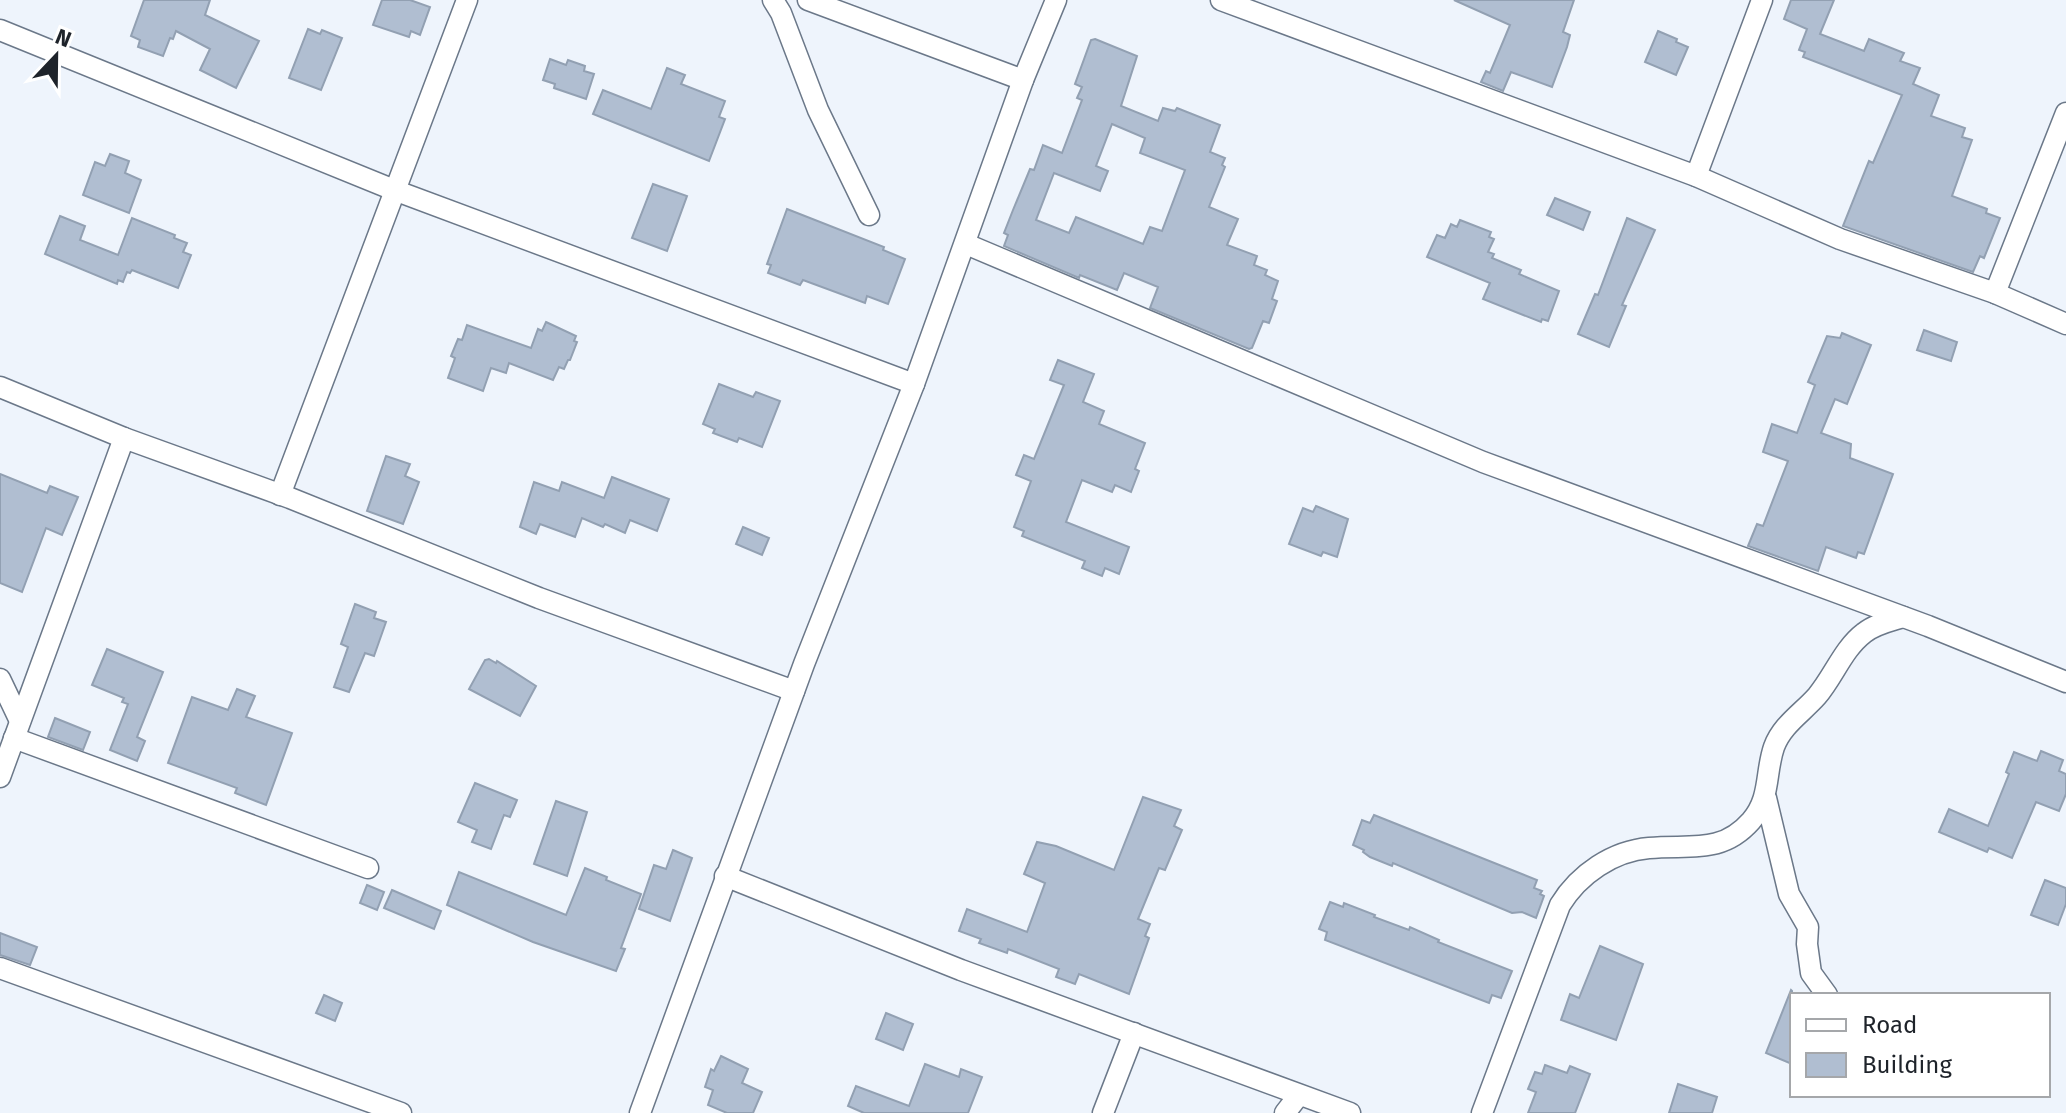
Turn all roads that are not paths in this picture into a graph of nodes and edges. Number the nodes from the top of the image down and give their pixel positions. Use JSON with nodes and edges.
{"nodes":[{"id":1,"x":467,"y":0,"type":"edge"},
{"id":2,"x":773,"y":0,"type":"edge"},
{"id":3,"x":808,"y":0,"type":"edge"},
{"id":4,"x":1056,"y":0,"type":"edge"},
{"id":5,"x":1221,"y":0,"type":"edge"},
{"id":6,"x":1762,"y":0,"type":"edge"},
{"id":7,"x":0,"y":30,"type":"edge"},
{"id":8,"x":1023,"y":80,"type":"junction"},
{"id":9,"x":2066,"y":113,"type":"edge"},
{"id":10,"x":1696,"y":176,"type":"junction"},
{"id":11,"x":394,"y":190,"type":"junction"},
{"id":12,"x":869,"y":215,"type":"dead end"},
{"id":13,"x":966,"y":244,"type":"junction"},
{"id":14,"x":1995,"y":293,"type":"junction"},
{"id":15,"x":2066,"y":324,"type":"edge"},
{"id":16,"x":914,"y":384,"type":"junction"},
{"id":17,"x":0,"y":387,"type":"edge"},
{"id":18,"x":124,"y":438,"type":"junction"},
{"id":19,"x":280,"y":495,"type":"junction"},
{"id":20,"x":1903,"y":617,"type":"junction"},
{"id":21,"x":0,"y":679,"type":"edge"},
{"id":22,"x":2066,"y":682,"type":"edge"},
{"id":23,"x":794,"y":691,"type":"junction"},
{"id":24,"x":17,"y":730,"type":"junction"},
{"id":25,"x":0,"y":777,"type":"edge"},
{"id":26,"x":1766,"y":798,"type":"junction"},
{"id":27,"x":368,"y":868,"type":"dead end"},
{"id":28,"x":725,"y":876,"type":"junction"},
{"id":29,"x":0,"y":968,"type":"edge"},
{"id":30,"x":1825,"y":993,"type":"edge"},
{"id":31,"x":1134,"y":1033,"type":"junction"},
{"id":32,"x":1299,"y":1095,"type":"junction"},
{"id":33,"x":401,"y":1113,"type":"edge"},
{"id":34,"x":640,"y":1113,"type":"edge"},
{"id":35,"x":1103,"y":1113,"type":"edge"},
{"id":36,"x":1285,"y":1113,"type":"edge"},
{"id":37,"x":1350,"y":1113,"type":"edge"},
{"id":38,"x":1482,"y":1113,"type":"edge"}],
"edges":[{"from":1,"to":11,"type":"street"},
{"from":2,"to":12,"type":"street"},
{"from":3,"to":8,"type":"street"},
{"from":4,"to":8,"type":"street"},
{"from":5,"to":10,"type":"street"},
{"from":6,"to":10,"type":"street"},
{"from":7,"to":11,"type":"street"},
{"from":8,"to":13,"type":"street"},
{"from":9,"to":14,"type":"street"},
{"from":10,"to":14,"type":"street"},
{"from":11,"to":16,"type":"street"},
{"from":11,"to":19,"type":"street"},
{"from":13,"to":16,"type":"street"},
{"from":13,"to":20,"type":"street"},
{"from":14,"to":15,"type":"street"},
{"from":16,"to":23,"type":"street"},
{"from":17,"to":18,"type":"street"},
{"from":18,"to":19,"type":"street"},
{"from":18,"to":24,"type":"street"},
{"from":19,"to":23,"type":"street"},
{"from":20,"to":22,"type":"street"},
{"from":20,"to":26,"type":"street"},
{"from":21,"to":24,"type":"street"},
{"from":23,"to":28,"type":"street"},
{"from":24,"to":25,"type":"street"},
{"from":24,"to":27,"type":"street"},
{"from":26,"to":30,"type":"street"},
{"from":26,"to":38,"type":"street"},
{"from":28,"to":31,"type":"street"},
{"from":28,"to":34,"type":"street"},
{"from":29,"to":33,"type":"street"},
{"from":31,"to":32,"type":"street"},
{"from":31,"to":35,"type":"street"},
{"from":32,"to":36,"type":"street"},
{"from":32,"to":37,"type":"street"}]}
